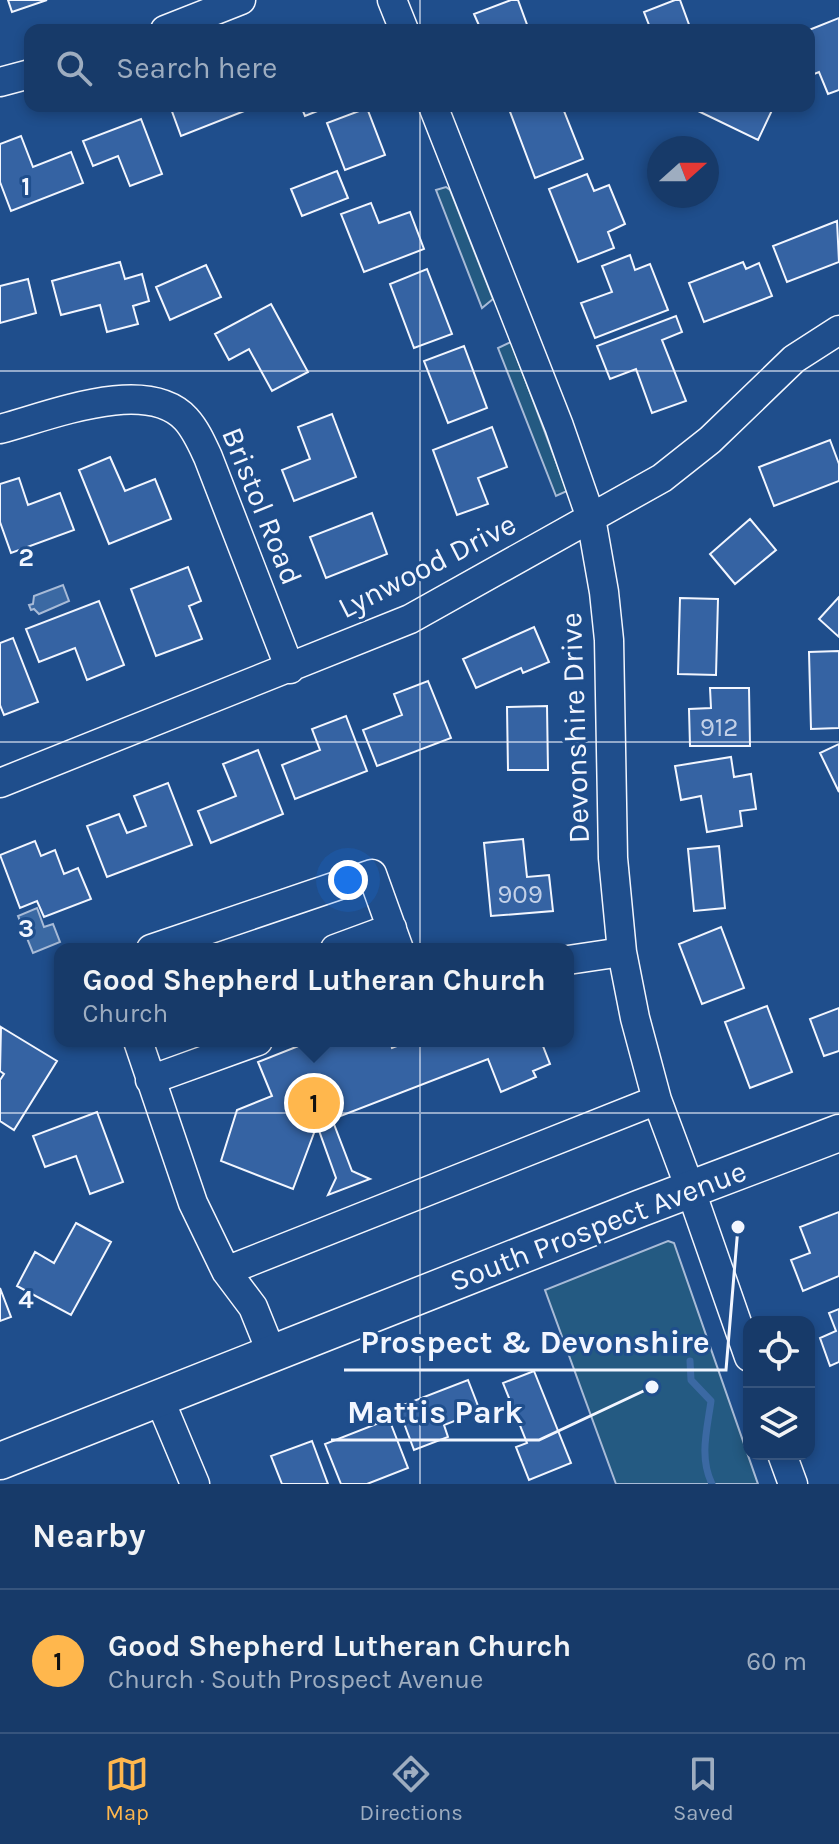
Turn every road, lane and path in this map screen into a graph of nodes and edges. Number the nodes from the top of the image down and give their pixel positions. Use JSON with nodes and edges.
{"nodes":[{"id":1,"x":241,"y":0,"type":"edge"},
{"id":2,"x":392,"y":0,"type":"edge"},
{"id":3,"x":180,"y":24,"type":"edge"},
{"id":4,"x":402,"y":24,"type":"edge"},
{"id":5,"x":24,"y":76,"type":"edge"},
{"id":6,"x":0,"y":82,"type":"edge"},
{"id":7,"x":435,"y":112,"type":"edge"},
{"id":8,"x":839,"y":330,"type":"edge"},
{"id":9,"x":0,"y":429,"type":"edge"},
{"id":10,"x":591,"y":518,"type":"junction"},
{"id":11,"x":290,"y":669,"type":"junction"},
{"id":12,"x":0,"y":783,"type":"edge"},
{"id":13,"x":396,"y":939,"type":"edge"},
{"id":14,"x":169,"y":943,"type":"edge"},
{"id":15,"x":372,"y":943,"type":"edge"},
{"id":16,"x":622,"y":952,"type":"junction"},
{"id":17,"x":574,"y":959,"type":"edge"},
{"id":18,"x":140,"y":1047,"type":"edge"},
{"id":19,"x":241,"y":1047,"type":"edge"},
{"id":20,"x":150,"y":1080,"type":"junction"},
{"id":21,"x":657,"y":1100,"type":"junction"},
{"id":22,"x":839,"y":1133,"type":"edge"},
{"id":23,"x":691,"y":1191,"type":"junction"},
{"id":24,"x":226,"y":1271,"type":"junction"},
{"id":25,"x":743,"y":1340,"type":"edge"},
{"id":26,"x":272,"y":1354,"type":"junction"},
{"id":27,"x":159,"y":1398,"type":"junction"},
{"id":28,"x":784,"y":1460,"type":"edge"},
{"id":29,"x":0,"y":1461,"type":"edge"},
{"id":30,"x":195,"y":1484,"type":"edge"},
{"id":31,"x":793,"y":1484,"type":"edge"}],
"edges":[{"from":1,"to":3,"type":"street"},
{"from":2,"to":4,"type":"street"},
{"from":5,"to":6,"type":"street"},
{"from":7,"to":10,"type":"street","name":"Devonshire Drive"},
{"from":8,"to":10,"type":"street","name":"Lynwood Drive"},
{"from":9,"to":11,"type":"street","name":"Bristol Road"},
{"from":10,"to":11,"type":"street","name":"Lynwood Drive"},
{"from":10,"to":16,"type":"street","name":"Devonshire Drive"},
{"from":11,"to":12,"type":"street","name":"Lynwood Drive"},
{"from":13,"to":14,"type":"street"},
{"from":13,"to":15,"type":"street"},
{"from":16,"to":17,"type":"street"},
{"from":16,"to":21,"type":"street","name":"Devonshire Drive"},
{"from":18,"to":20,"type":"street"},
{"from":19,"to":20,"type":"street"},
{"from":20,"to":24,"type":"street"},
{"from":21,"to":23,"type":"street","name":"Devonshire Drive"},
{"from":21,"to":24,"type":"street"},
{"from":22,"to":23,"type":"main road","name":"South Prospect Avenue"},
{"from":23,"to":25,"type":"street","name":"Devonshire Drive"},
{"from":23,"to":26,"type":"main road","name":"South Prospect Avenue"},
{"from":24,"to":26,"type":"street"},
{"from":26,"to":27,"type":"main road","name":"South Prospect Avenue"},
{"from":27,"to":29,"type":"main road","name":"South Prospect Avenue"},
{"from":27,"to":30,"type":"street"},
{"from":28,"to":31,"type":"street"}]}
